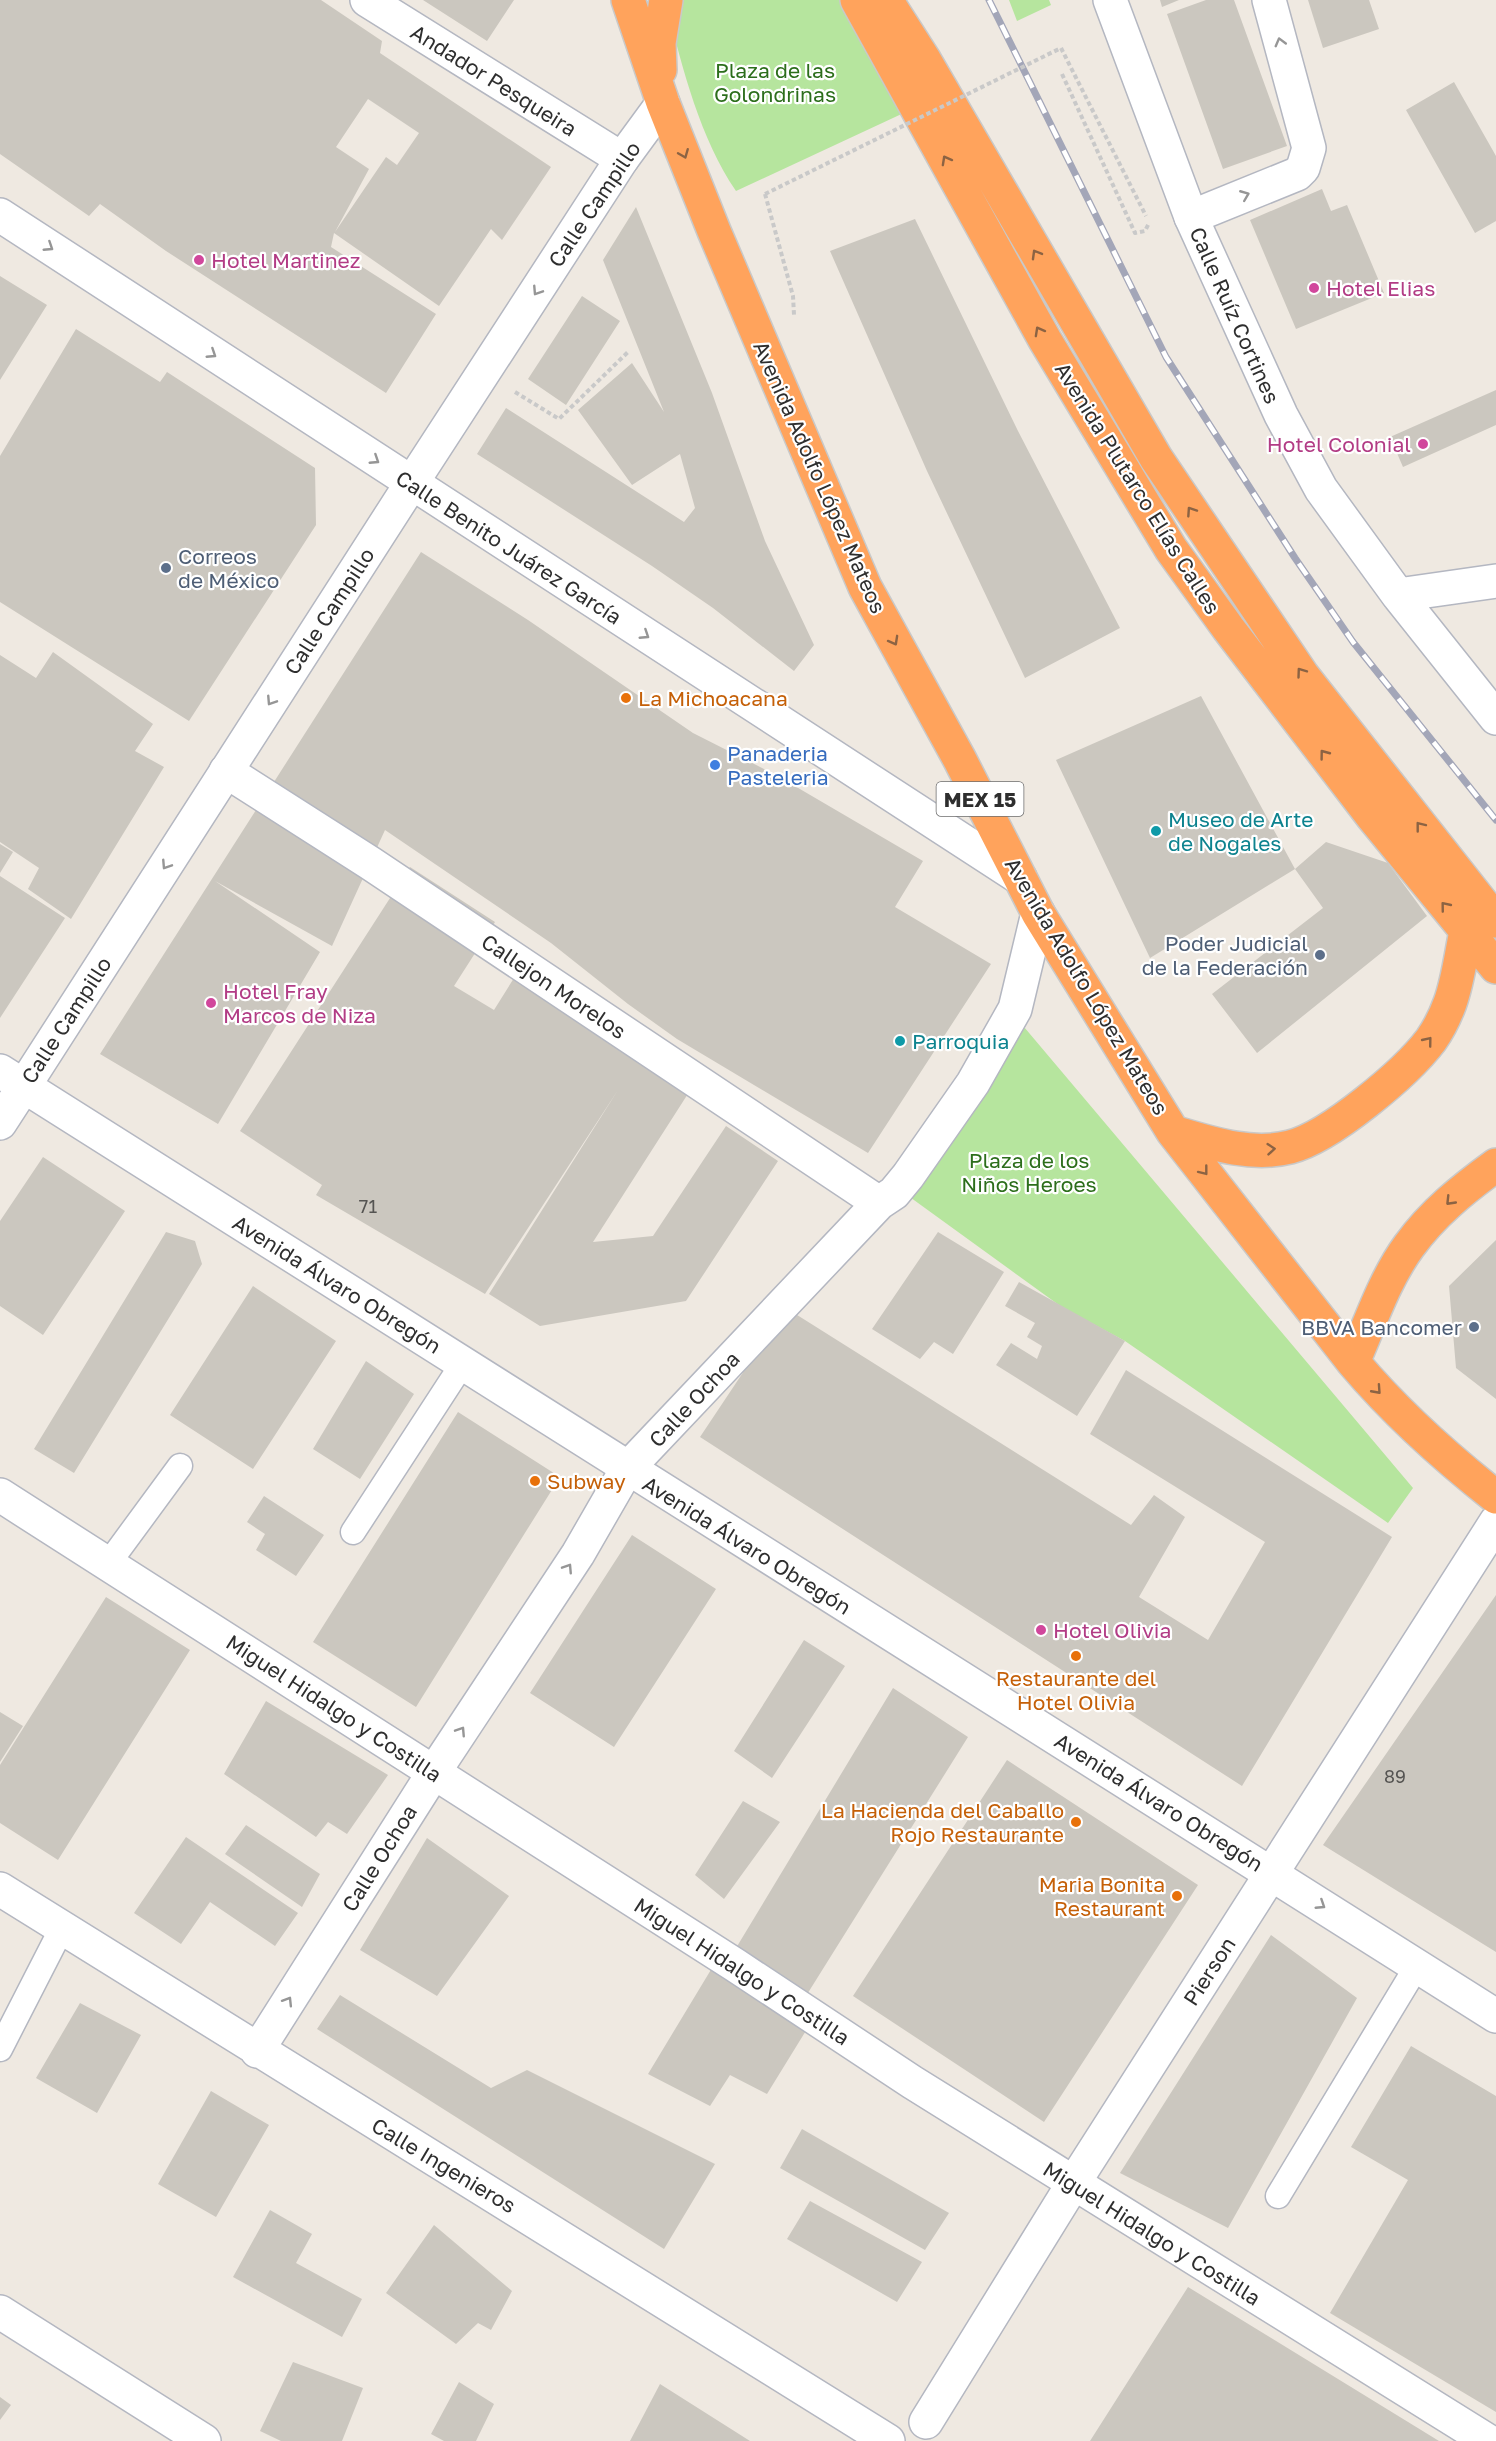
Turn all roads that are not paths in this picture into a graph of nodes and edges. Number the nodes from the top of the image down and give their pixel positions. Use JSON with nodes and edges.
{"nodes":[{"id":1,"x":367,"y":0,"type":"edge"},
{"id":2,"x":628,"y":0,"type":"edge"},
{"id":3,"x":666,"y":0,"type":"edge"},
{"id":4,"x":857,"y":0,"type":"edge"},
{"id":5,"x":886,"y":0,"type":"edge"},
{"id":6,"x":1110,"y":0,"type":"edge"},
{"id":7,"x":1269,"y":0,"type":"edge"},
{"id":8,"x":662,"y":98,"type":"junction"},
{"id":9,"x":622,"y":159,"type":"junction"},
{"id":10,"x":0,"y":215,"type":"edge"},
{"id":11,"x":1191,"y":217,"type":"junction"},
{"id":12,"x":411,"y":484,"type":"junction"},
{"id":13,"x":1496,"y":581,"type":"edge"},
{"id":14,"x":1398,"y":596,"type":"junction"},
{"id":15,"x":1496,"y":718,"type":"edge"},
{"id":16,"x":226,"y":771,"type":"junction"},
{"id":17,"x":1020,"y":878,"type":"junction"},
{"id":18,"x":1038,"y":913,"type":"junction"},
{"id":19,"x":1481,"y":926,"type":"edge"},
{"id":20,"x":1496,"y":967,"type":"edge"},
{"id":21,"x":12,"y":1078,"type":"edge"},
{"id":22,"x":0,"y":1123,"type":"edge"},
{"id":23,"x":1173,"y":1132,"type":"junction"},
{"id":24,"x":1496,"y":1165,"type":"edge"},
{"id":25,"x":879,"y":1203,"type":"junction"},
{"id":26,"x":1353,"y":1362,"type":"junction"},
{"id":27,"x":463,"y":1363,"type":"junction"},
{"id":28,"x":180,"y":1466,"type":"dead end"},
{"id":29,"x":627,"y":1469,"type":"junction"},
{"id":30,"x":0,"y":1495,"type":"edge"},
{"id":31,"x":1496,"y":1497,"type":"edge"},
{"id":32,"x":1496,"y":1522,"type":"edge"},
{"id":33,"x":353,"y":1533,"type":"dead end"},
{"id":34,"x":108,"y":1564,"type":"junction"},
{"id":35,"x":434,"y":1772,"type":"junction"},
{"id":36,"x":1272,"y":1873,"type":"junction"},
{"id":37,"x":0,"y":1889,"type":"edge"},
{"id":38,"x":62,"y":1928,"type":"junction"},
{"id":39,"x":1417,"y":1966,"type":"junction"},
{"id":40,"x":1496,"y":2016,"type":"edge"},
{"id":41,"x":0,"y":2049,"type":"edge"},
{"id":42,"x":257,"y":2051,"type":"junction"},
{"id":43,"x":1073,"y":2184,"type":"junction"},
{"id":44,"x":1278,"y":2196,"type":"dead end"},
{"id":45,"x":0,"y":2312,"type":"edge"},
{"id":46,"x":926,"y":2422,"type":"dead end"},
{"id":47,"x":204,"y":2441,"type":"edge"},
{"id":48,"x":888,"y":2441,"type":"edge"},
{"id":49,"x":1488,"y":2441,"type":"edge"}],
"edges":[{"from":1,"to":9,"type":"street","name":"Andador Pesqueira"},
{"from":2,"to":8,"type":"highway","name":"Avenida Adolfo López Mateos","number":"MEX 15"},
{"from":3,"to":8,"type":"highway"},
{"from":19,"to":4,"type":"highway","name":"Avenida Plutarco Elías Calles","one_way":true},
{"from":19,"to":5,"type":"highway","one_way":true},
{"from":6,"to":11,"type":"street","name":"Calle Ruíz Cortines"},
{"from":11,"to":7,"type":"street","one_way":true},
{"from":8,"to":9,"type":"street","name":"Calle Campillo"},
{"from":8,"to":17,"type":"highway","name":"Avenida Adolfo López Mateos","number":"MEX 15","one_way":true},
{"from":9,"to":12,"type":"street","name":"Calle Campillo","one_way":true},
{"from":10,"to":12,"type":"street","name":"Calle Benito Juárez García","one_way":true},
{"from":11,"to":14,"type":"street","name":"Calle Ruíz Cortines"},
{"from":12,"to":16,"type":"street","name":"Calle Campillo","one_way":true},
{"from":12,"to":17,"type":"street","name":"Calle Benito Juárez García","one_way":true},
{"from":13,"to":14,"type":"street"},
{"from":14,"to":15,"type":"street","name":"Calle Ruíz Cortines"},
{"from":16,"to":21,"type":"street","name":"Calle Campillo","one_way":true},
{"from":16,"to":25,"type":"street","name":"Callejon Morelos"},
{"from":17,"to":18,"type":"highway","name":"Avenida Adolfo López Mateos","number":"MEX 15"},
{"from":18,"to":23,"type":"highway","name":"Avenida Adolfo López Mateos","number":"MEX 15"},
{"from":18,"to":25,"type":"street","name":"Calle Ochoa"},
{"from":19,"to":20,"type":"highway","name":"Avenida Plutarco Elías Calles"},
{"from":23,"to":19,"type":"highway","one_way":true},
{"from":21,"to":22,"type":"street","name":"Calle Campillo"},
{"from":21,"to":27,"type":"street","name":"Avenida Álvaro Obregón"},
{"from":23,"to":26,"type":"highway","name":"Avenida Adolfo López Mateos","number":"MEX 15","one_way":true},
{"from":24,"to":26,"type":"highway","one_way":true},
{"from":25,"to":29,"type":"street","name":"Calle Ochoa"},
{"from":26,"to":31,"type":"highway","name":"Avenida Adolfo López Mateos","number":"MEX 15","one_way":true},
{"from":27,"to":29,"type":"street","name":"Avenida Álvaro Obregón"},
{"from":27,"to":33,"type":"lane"},
{"from":28,"to":34,"type":"lane"},
{"from":35,"to":29,"type":"street","name":"Calle Ochoa","one_way":true},
{"from":29,"to":36,"type":"street","name":"Avenida Álvaro Obregón"},
{"from":30,"to":34,"type":"street","name":"Miguel Hidalgo y Costilla"},
{"from":32,"to":36,"type":"street","name":"Pierson"},
{"from":34,"to":35,"type":"street","name":"Miguel Hidalgo y Costilla"},
{"from":42,"to":35,"type":"street","name":"Calle Ochoa","one_way":true},
{"from":35,"to":43,"type":"street","name":"Miguel Hidalgo y Costilla"},
{"from":36,"to":39,"type":"street","name":"Avenida Álvaro Obregón","one_way":true},
{"from":36,"to":43,"type":"street","name":"Pierson"},
{"from":37,"to":38,"type":"street","name":"Calle Ingenieros"},
{"from":38,"to":41,"type":"lane"},
{"from":38,"to":42,"type":"street","name":"Calle Ingenieros"},
{"from":39,"to":40,"type":"street","name":"Avenida Álvaro Obregón"},
{"from":39,"to":44,"type":"lane"},
{"from":42,"to":48,"type":"street","name":"Calle Ingenieros"},
{"from":43,"to":46,"type":"street","name":"Pierson"},
{"from":43,"to":49,"type":"street","name":"Miguel Hidalgo y Costilla"},
{"from":45,"to":47,"type":"street"}]}
